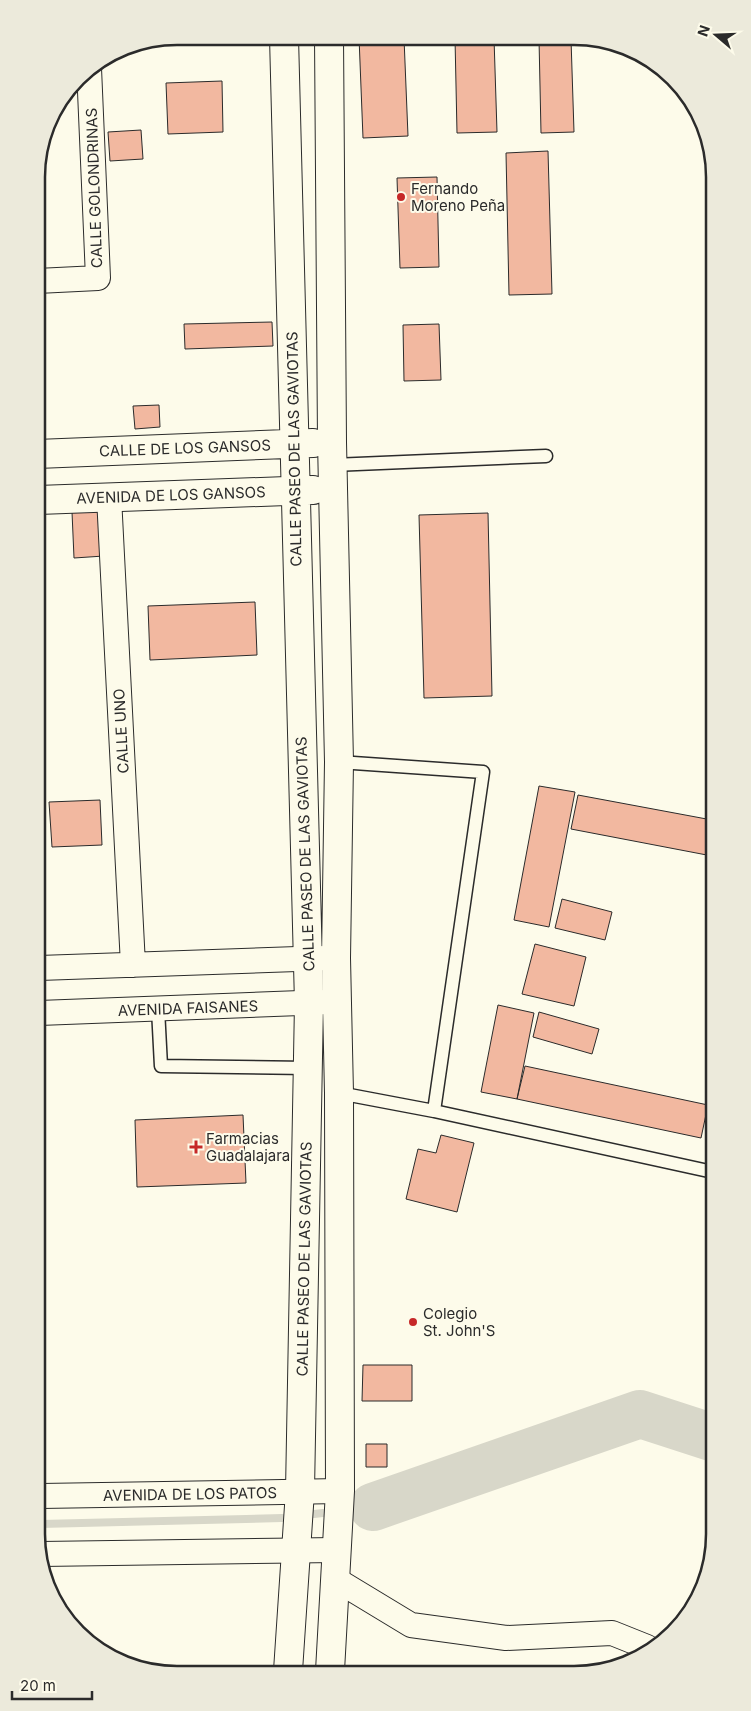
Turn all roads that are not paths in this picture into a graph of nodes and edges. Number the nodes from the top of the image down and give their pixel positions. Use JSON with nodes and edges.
{"nodes":[{"id":1,"x":284,"y":45,"type":"edge"},
{"id":2,"x":329,"y":45,"type":"edge"},
{"id":3,"x":89,"y":79,"type":"edge"},
{"id":4,"x":45,"y":281,"type":"edge"},
{"id":5,"x":294,"y":443,"type":"junction"},
{"id":6,"x":45,"y":454,"type":"edge"},
{"id":7,"x":546,"y":456,"type":"dead end"},
{"id":8,"x":333,"y":465,"type":"junction"},
{"id":9,"x":294,"y":490,"type":"junction"},
{"id":10,"x":109,"y":497,"type":"junction"},
{"id":11,"x":45,"y":500,"type":"edge"},
{"id":12,"x":339,"y":762,"type":"junction"},
{"id":13,"x":336,"y":958,"type":"junction"},
{"id":14,"x":309,"y":959,"type":"junction"},
{"id":15,"x":133,"y":965,"type":"junction"},
{"id":16,"x":45,"y":968,"type":"edge"},
{"id":17,"x":337,"y":1002,"type":"junction"},
{"id":18,"x":309,"y":1003,"type":"junction"},
{"id":19,"x":158,"y":1009,"type":"junction"},
{"id":20,"x":45,"y":1013,"type":"edge"},
{"id":21,"x":308,"y":1068,"type":"junction"},
{"id":22,"x":339,"y":1093,"type":"junction"},
{"id":23,"x":434,"y":1111,"type":"junction"},
{"id":24,"x":706,"y":1170,"type":"edge"},
{"id":25,"x":340,"y":1491,"type":"junction"},
{"id":26,"x":300,"y":1492,"type":"junction"},
{"id":27,"x":45,"y":1496,"type":"edge"},
{"id":28,"x":337,"y":1550,"type":"junction"},
{"id":29,"x":296,"y":1552,"type":"junction"},
{"id":30,"x":47,"y":1554,"type":"edge"},
{"id":31,"x":335,"y":1579,"type":"junction"},
{"id":32,"x":644,"y":1646,"type":"edge"},
{"id":33,"x":288,"y":1666,"type":"edge"},
{"id":34,"x":330,"y":1666,"type":"edge"}],
"edges":[{"from":1,"to":5,"type":"main road","name":"CALLE PASEO DE LAS GAVIOTAS"},
{"from":2,"to":8,"type":"main road","name":"CALLE PASEO DE LAS GAVIOTAS"},
{"from":3,"to":4,"type":"street","name":"CALLE GOLONDRINAS"},
{"from":5,"to":6,"type":"main road","name":"CALLE DE LOS GANSOS"},
{"from":5,"to":8,"type":"main road","name":"CALLE DE LOS GANSOS"},
{"from":5,"to":9,"type":"main road","name":"CALLE PASEO DE LAS GAVIOTAS"},
{"from":7,"to":8,"type":"lane"},
{"from":8,"to":9,"type":"main road","name":"AVENIDA DE LOS GANSOS"},
{"from":8,"to":12,"type":"main road","name":"CALLE PASEO DE LAS GAVIOTAS"},
{"from":9,"to":10,"type":"main road","name":"AVENIDA DE LOS GANSOS"},
{"from":9,"to":14,"type":"main road","name":"CALLE PASEO DE LAS GAVIOTAS"},
{"from":10,"to":11,"type":"main road","name":"AVENIDA DE LOS GANSOS"},
{"from":10,"to":15,"type":"street","name":"CALLE UNO"},
{"from":12,"to":13,"type":"main road","name":"CALLE PASEO DE LAS GAVIOTAS"},
{"from":12,"to":23,"type":"lane"},
{"from":13,"to":14,"type":"street"},
{"from":13,"to":17,"type":"main road","name":"CALLE PASEO DE LAS GAVIOTAS"},
{"from":14,"to":15,"type":"street"},
{"from":14,"to":18,"type":"main road","name":"CALLE PASEO DE LAS GAVIOTAS"},
{"from":15,"to":16,"type":"street"},
{"from":17,"to":18,"type":"street","name":"AVENIDA FAISANES"},
{"from":17,"to":22,"type":"main road","name":"CALLE PASEO DE LAS GAVIOTAS"},
{"from":18,"to":19,"type":"street","name":"AVENIDA FAISANES"},
{"from":18,"to":21,"type":"main road","name":"CALLE PASEO DE LAS GAVIOTAS"},
{"from":19,"to":20,"type":"street","name":"AVENIDA FAISANES"},
{"from":19,"to":21,"type":"lane"},
{"from":21,"to":26,"type":"main road","name":"CALLE PASEO DE LAS GAVIOTAS"},
{"from":22,"to":23,"type":"lane"},
{"from":22,"to":25,"type":"main road","name":"CALLE PASEO DE LAS GAVIOTAS"},
{"from":23,"to":24,"type":"lane"},
{"from":25,"to":26,"type":"street","name":"AVENIDA DE LOS PATOS"},
{"from":25,"to":28,"type":"main road","name":"CALLE PASEO DE LAS GAVIOTAS"},
{"from":26,"to":27,"type":"street","name":"AVENIDA DE LOS PATOS"},
{"from":26,"to":29,"type":"main road","name":"CALLE PASEO DE LAS GAVIOTAS"},
{"from":28,"to":29,"type":"street"},
{"from":28,"to":31,"type":"main road","name":"CALLE PASEO DE LAS GAVIOTAS"},
{"from":29,"to":30,"type":"street"},
{"from":29,"to":33,"type":"main road","name":"CALLE PASEO DE LAS GAVIOTAS"},
{"from":31,"to":32,"type":"street"},
{"from":31,"to":34,"type":"main road","name":"CALLE PASEO DE LAS GAVIOTAS"}]}
